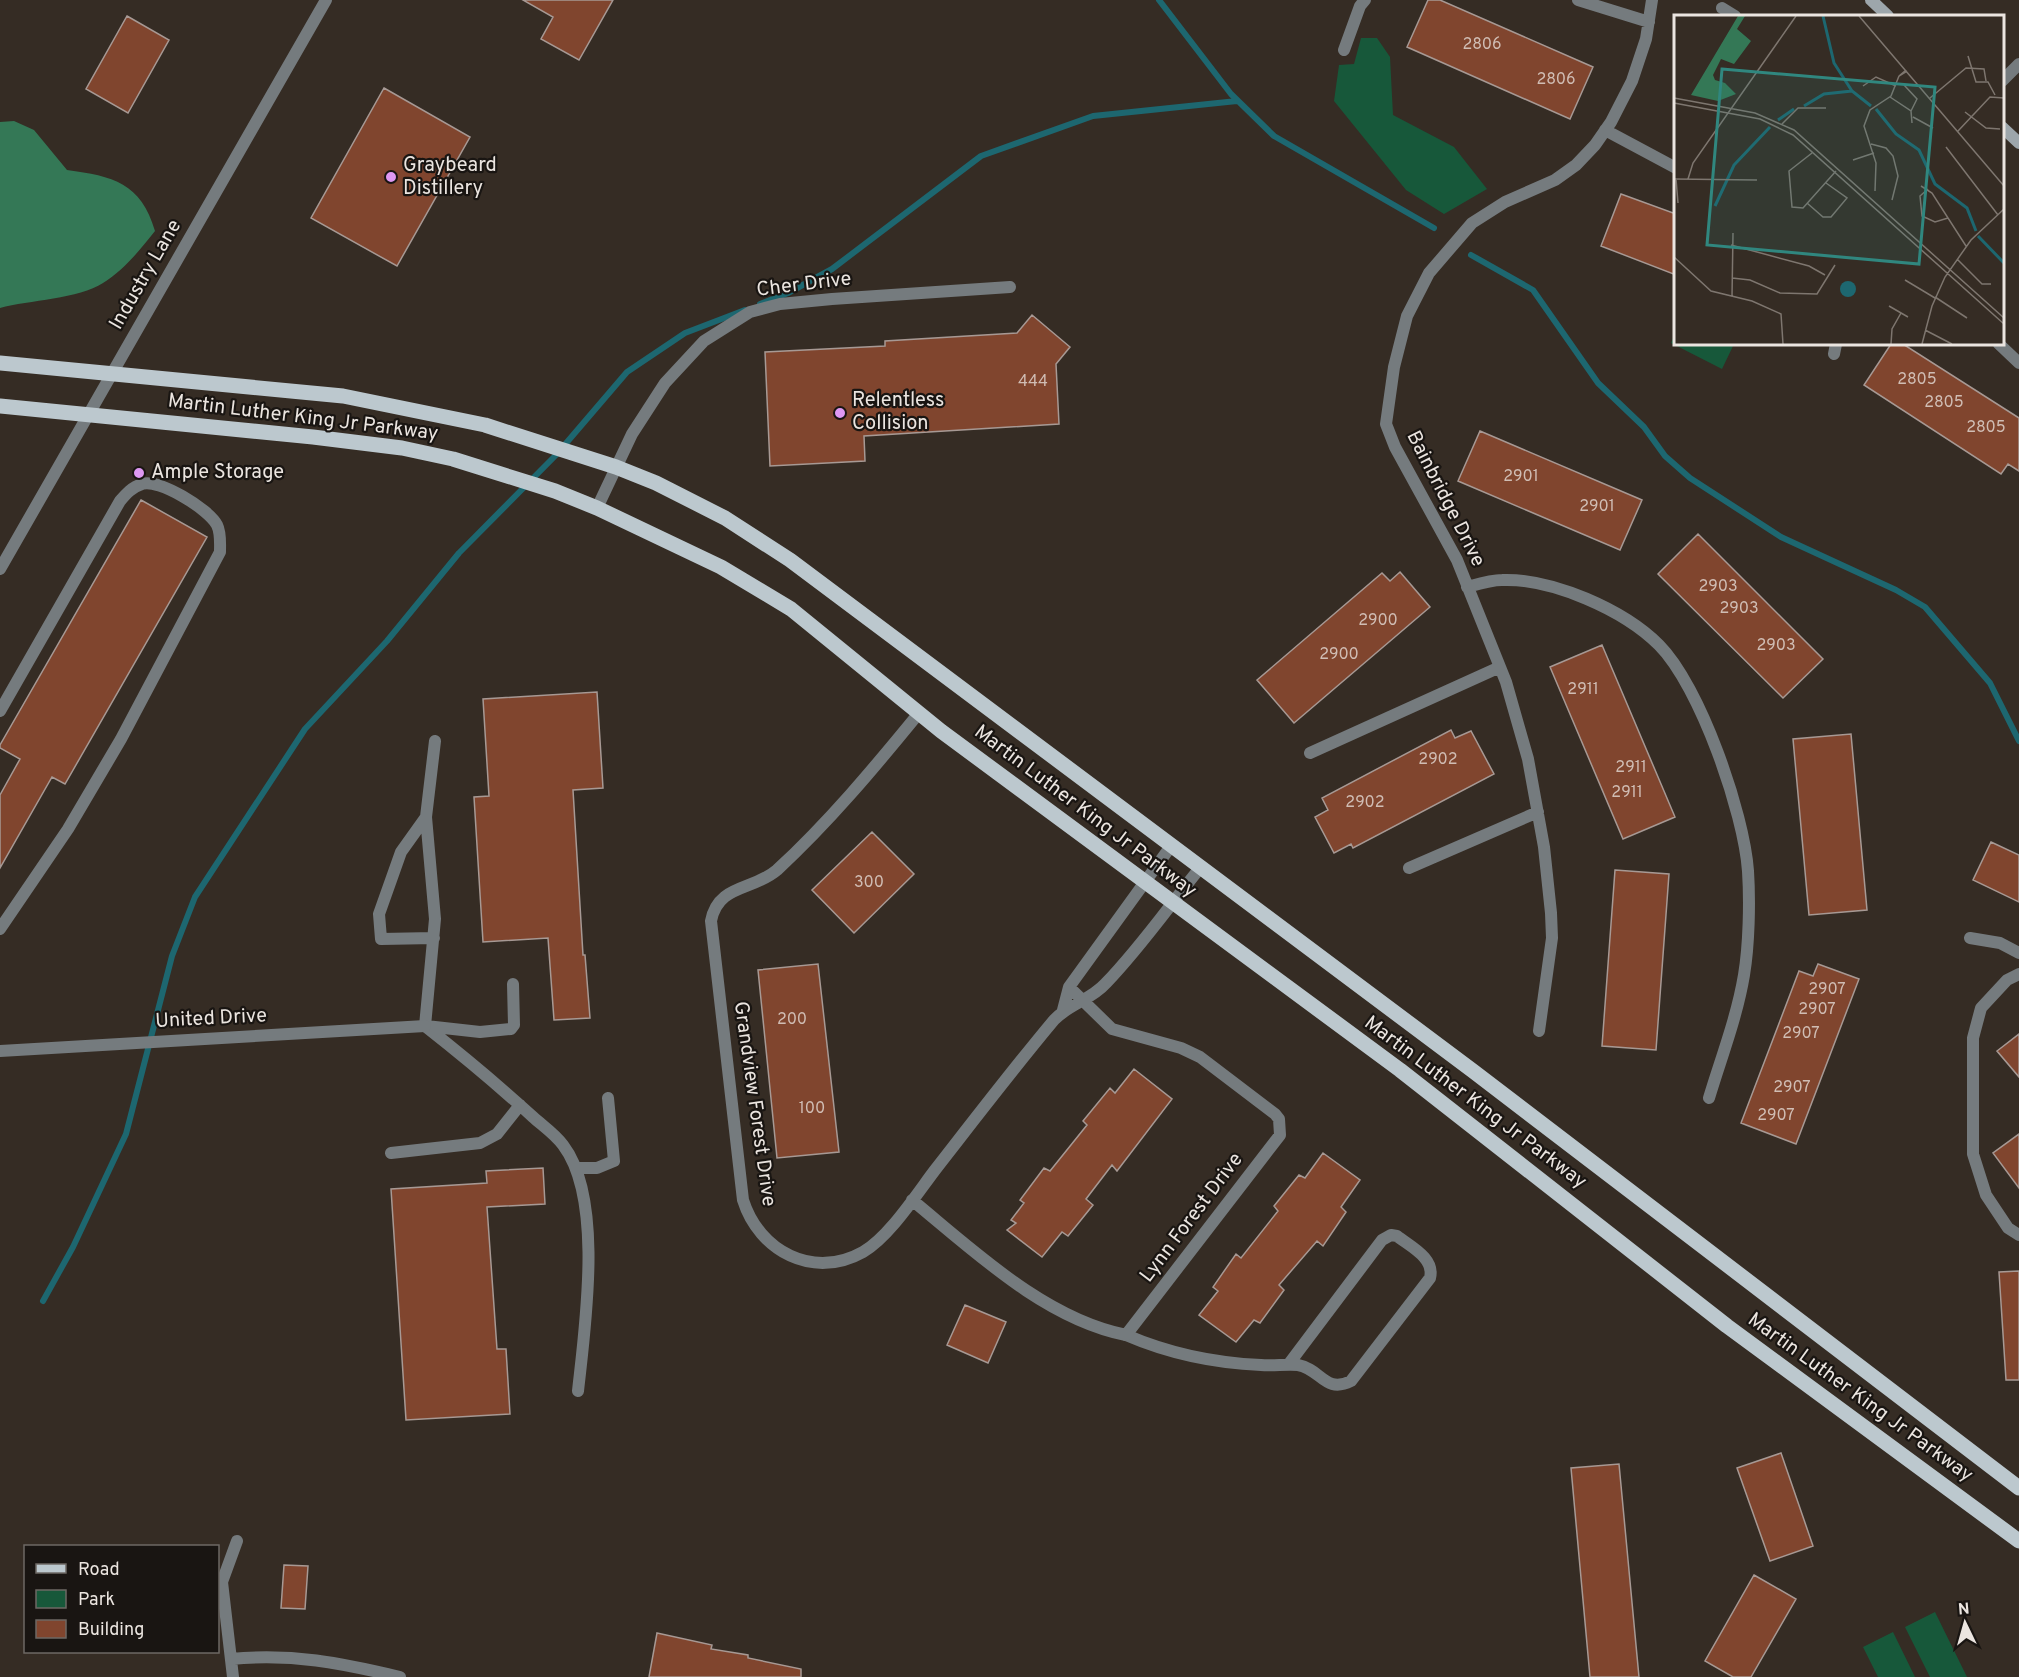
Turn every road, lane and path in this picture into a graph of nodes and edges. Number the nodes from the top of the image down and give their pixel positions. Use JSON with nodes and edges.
{"nodes":[{"id":1,"x":326,"y":0,"type":"edge"},
{"id":2,"x":1365,"y":0,"type":"edge"},
{"id":3,"x":1578,"y":0,"type":"edge"},
{"id":4,"x":1652,"y":0,"type":"edge"},
{"id":5,"x":1871,"y":0,"type":"edge"},
{"id":6,"x":1722,"y":8,"type":"dead end"},
{"id":7,"x":1733,"y":15,"type":"edge"},
{"id":8,"x":1887,"y":15,"type":"edge"},
{"id":9,"x":1649,"y":22,"type":"junction"},
{"id":10,"x":1344,"y":50,"type":"dead end"},
{"id":11,"x":2019,"y":64,"type":"edge"},
{"id":12,"x":2004,"y":79,"type":"edge"},
{"id":13,"x":2004,"y":129,"type":"edge"},
{"id":14,"x":1605,"y":130,"type":"junction"},
{"id":15,"x":2019,"y":143,"type":"edge"},
{"id":16,"x":1674,"y":167,"type":"edge"},
{"id":17,"x":1010,"y":287,"type":"dead end"},
{"id":18,"x":2000,"y":345,"type":"edge"},
{"id":19,"x":0,"y":363,"type":"edge"},
{"id":20,"x":2019,"y":363,"type":"edge"},
{"id":21,"x":112,"y":374,"type":"junction"},
{"id":22,"x":0,"y":406,"type":"edge"},
{"id":23,"x":90,"y":414,"type":"junction"},
{"id":24,"x":616,"y":467,"type":"junction"},
{"id":25,"x":597,"y":508,"type":"junction"},
{"id":26,"x":0,"y":569,"type":"edge"},
{"id":27,"x":1467,"y":587,"type":"junction"},
{"id":28,"x":1500,"y":668,"type":"junction"},
{"id":29,"x":0,"y":711,"type":"edge"},
{"id":30,"x":919,"y":713,"type":"junction"},
{"id":31,"x":435,"y":741,"type":"dead end"},
{"id":32,"x":1310,"y":753,"type":"dead end"},
{"id":33,"x":1538,"y":812,"type":"junction"},
{"id":34,"x":426,"y":817,"type":"junction"},
{"id":35,"x":1171,"y":846,"type":"junction"},
{"id":36,"x":1200,"y":868,"type":"junction"},
{"id":37,"x":1409,"y":868,"type":"dead end"},
{"id":38,"x":1144,"y":883,"type":"junction"},
{"id":39,"x":1172,"y":903,"type":"junction"},
{"id":40,"x":0,"y":929,"type":"edge"},
{"id":41,"x":434,"y":938,"type":"junction"},
{"id":42,"x":1970,"y":938,"type":"dead end"},
{"id":43,"x":2019,"y":953,"type":"edge"},
{"id":44,"x":2019,"y":974,"type":"edge"},
{"id":45,"x":513,"y":984,"type":"dead end"},
{"id":46,"x":1069,"y":987,"type":"junction"},
{"id":47,"x":1084,"y":1002,"type":"junction"},
{"id":48,"x":1063,"y":1010,"type":"junction"},
{"id":49,"x":425,"y":1026,"type":"junction"},
{"id":50,"x":1539,"y":1031,"type":"dead end"},
{"id":51,"x":0,"y":1051,"type":"edge"},
{"id":52,"x":608,"y":1098,"type":"dead end"},
{"id":53,"x":1709,"y":1098,"type":"dead end"},
{"id":54,"x":520,"y":1105,"type":"junction"},
{"id":55,"x":391,"y":1153,"type":"dead end"},
{"id":56,"x":576,"y":1168,"type":"junction"},
{"id":57,"x":912,"y":1200,"type":"junction"},
{"id":58,"x":2019,"y":1235,"type":"edge"},
{"id":59,"x":1126,"y":1335,"type":"junction"},
{"id":60,"x":1288,"y":1365,"type":"junction"},
{"id":61,"x":578,"y":1391,"type":"dead end"},
{"id":62,"x":2019,"y":1488,"type":"edge"},
{"id":63,"x":237,"y":1541,"type":"dead end"},
{"id":64,"x":2019,"y":1541,"type":"edge"},
{"id":65,"x":231,"y":1659,"type":"junction"},
{"id":66,"x":233,"y":1677,"type":"edge"},
{"id":67,"x":400,"y":1677,"type":"edge"}],
"edges":[{"from":1,"to":21,"type":"street","name":"Industry Lane"},
{"from":2,"to":10,"type":"street"},
{"from":3,"to":9,"type":"street"},
{"from":4,"to":9,"type":"street","name":"Bainbridge Drive"},
{"from":5,"to":8,"type":"street"},
{"from":6,"to":7,"type":"street"},
{"from":9,"to":14,"type":"street","name":"Bainbridge Drive"},
{"from":11,"to":12,"type":"street"},
{"from":13,"to":15,"type":"street"},
{"from":14,"to":16,"type":"street"},
{"from":14,"to":27,"type":"street","name":"Bainbridge Drive"},
{"from":17,"to":24,"type":"street","name":"Cher Drive"},
{"from":18,"to":20,"type":"street"},
{"from":19,"to":21,"type":"main road","name":"Martin Luther King Jr Parkway"},
{"from":21,"to":23,"type":"street","name":"Industry Lane"},
{"from":21,"to":24,"type":"main road","name":"Martin Luther King Jr Parkway"},
{"from":22,"to":23,"type":"main road","name":"Martin Luther King Jr Parkway"},
{"from":23,"to":25,"type":"main road","name":"Martin Luther King Jr Parkway"},
{"from":23,"to":26,"type":"street","name":"Industry Lane"},
{"from":24,"to":25,"type":"street","name":"Cher Drive"},
{"from":24,"to":35,"type":"main road","name":"Martin Luther King Jr Parkway"},
{"from":25,"to":30,"type":"main road","name":"Martin Luther King Jr Parkway"},
{"from":27,"to":28,"type":"street","name":"Bainbridge Drive"},
{"from":27,"to":53,"type":"street","name":"Bainbridge Drive"},
{"from":28,"to":32,"type":"street"},
{"from":28,"to":33,"type":"street","name":"Bainbridge Drive"},
{"from":29,"to":40,"type":"street"},
{"from":30,"to":38,"type":"main road","name":"Martin Luther King Jr Parkway"},
{"from":30,"to":57,"type":"street","name":"Grandview Forest Drive"},
{"from":31,"to":34,"type":"street"},
{"from":33,"to":37,"type":"street"},
{"from":33,"to":50,"type":"street","name":"Bainbridge Drive"},
{"from":34,"to":41,"type":"street"},
{"from":34,"to":41,"type":"street"},
{"from":35,"to":36,"type":"main road","name":"Martin Luther King Jr Parkway"},
{"from":35,"to":38,"type":"street","name":"Grandview Forest Drive"},
{"from":36,"to":39,"type":"street","name":"Grandview Forest Drive"},
{"from":36,"to":62,"type":"main road","name":"Martin Luther King Jr Parkway"},
{"from":38,"to":39,"type":"main road","name":"Martin Luther King Jr Parkway"},
{"from":38,"to":46,"type":"street","name":"Grandview Forest Drive"},
{"from":39,"to":47,"type":"street","name":"Grandview Forest Drive"},
{"from":39,"to":64,"type":"main road","name":"Martin Luther King Jr Parkway"},
{"from":41,"to":49,"type":"street"},
{"from":42,"to":43,"type":"street"},
{"from":44,"to":58,"type":"street"},
{"from":45,"to":49,"type":"street","name":"United Drive"},
{"from":46,"to":47,"type":"street","name":"Lynn Forest Drive"},
{"from":46,"to":48,"type":"street","name":"Grandview Forest Drive"},
{"from":47,"to":48,"type":"street","name":"Grandview Forest Drive"},
{"from":47,"to":59,"type":"street","name":"Lynn Forest Drive"},
{"from":48,"to":57,"type":"street","name":"Grandview Forest Drive"},
{"from":49,"to":51,"type":"street","name":"United Drive"},
{"from":49,"to":54,"type":"street"},
{"from":52,"to":56,"type":"street"},
{"from":54,"to":55,"type":"street"},
{"from":54,"to":56,"type":"street"},
{"from":56,"to":61,"type":"street"},
{"from":57,"to":59,"type":"street"},
{"from":59,"to":60,"type":"street"},
{"from":60,"to":60,"type":"street"},
{"from":63,"to":65,"type":"street"},
{"from":65,"to":66,"type":"street"},
{"from":65,"to":67,"type":"street"}]}
